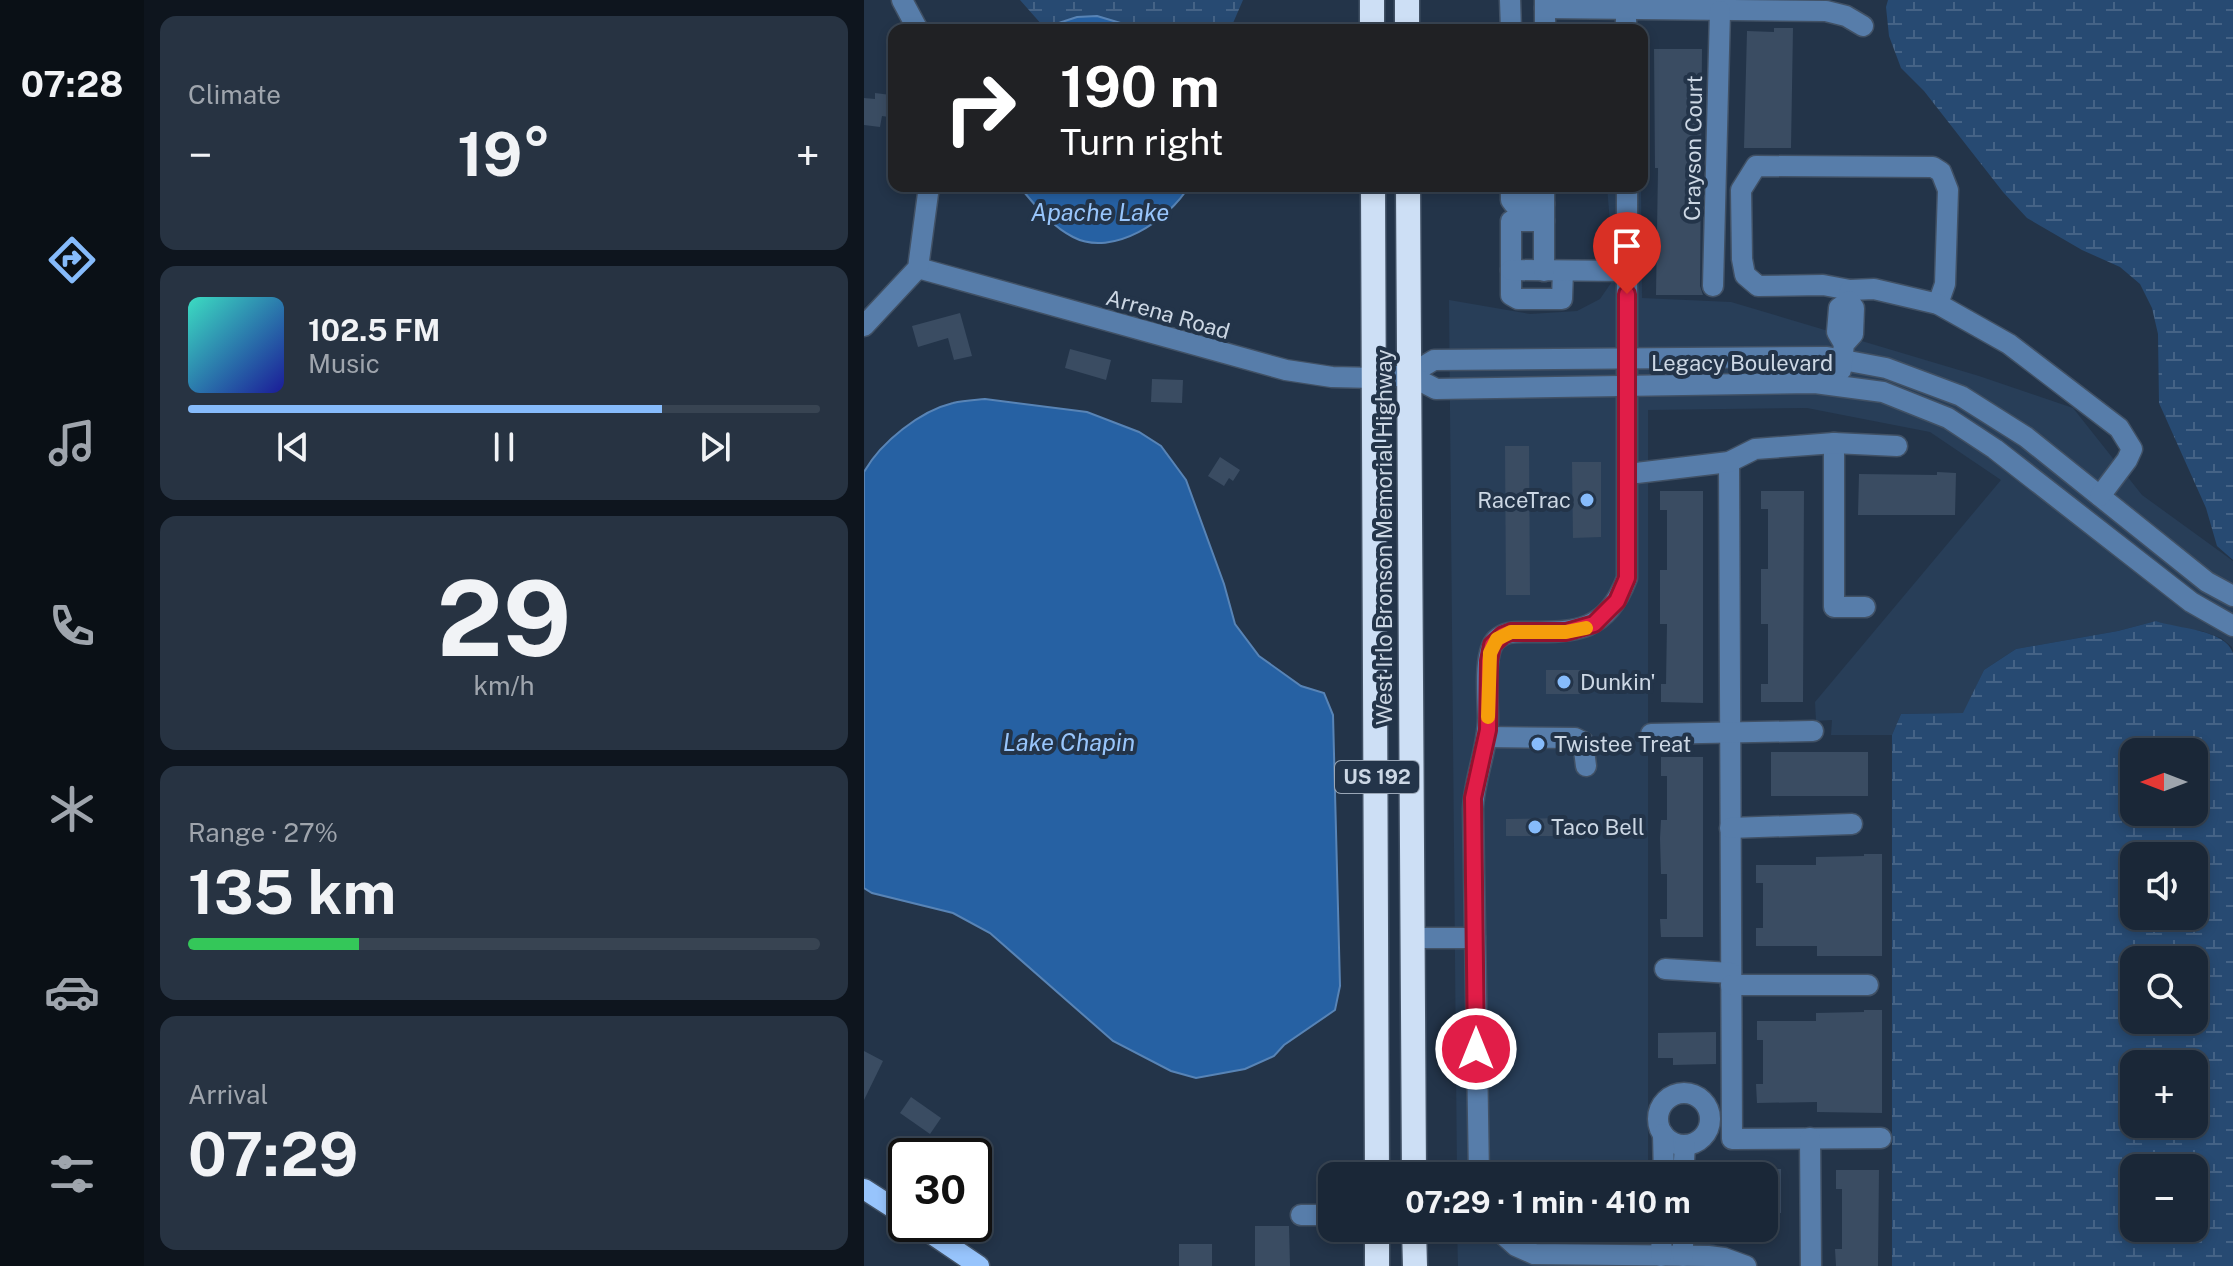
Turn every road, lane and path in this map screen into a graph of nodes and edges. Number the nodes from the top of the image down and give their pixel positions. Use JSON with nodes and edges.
{"nodes":[{"id":1,"x":902,"y":0,"type":"edge"},
{"id":2,"x":1372,"y":0,"type":"edge"},
{"id":3,"x":1407,"y":0,"type":"edge"},
{"id":4,"x":1510,"y":0,"type":"edge"},
{"id":5,"x":1545,"y":4,"type":"edge"},
{"id":6,"x":1585,"y":4,"type":"edge"},
{"id":7,"x":1626,"y":4,"type":"edge"},
{"id":8,"x":1720,"y":11,"type":"junction"},
{"id":9,"x":915,"y":24,"type":"edge"},
{"id":10,"x":1372,"y":24,"type":"edge"},
{"id":11,"x":1407,"y":24,"type":"edge"},
{"id":12,"x":1511,"y":24,"type":"edge"},
{"id":13,"x":1863,"y":26,"type":"dead end"},
{"id":14,"x":928,"y":192,"type":"edge"},
{"id":15,"x":1373,"y":192,"type":"edge"},
{"id":16,"x":1408,"y":192,"type":"edge"},
{"id":17,"x":1511,"y":192,"type":"edge"},
{"id":18,"x":1627,"y":192,"type":"edge"},
{"id":19,"x":1544,"y":203,"type":"edge"},
{"id":20,"x":1716,"y":222,"type":"junction"},
{"id":21,"x":1742,"y":222,"type":"junction"},
{"id":22,"x":918,"y":268,"type":"junction"},
{"id":23,"x":1511,"y":270,"type":"junction"},
{"id":24,"x":1554,"y":271,"type":"junction"},
{"id":25,"x":1627,"y":271,"type":"junction"},
{"id":26,"x":1713,"y":286,"type":"dead end"},
{"id":27,"x":1849,"y":296,"type":"junction"},
{"id":28,"x":1938,"y":304,"type":"junction"},
{"id":29,"x":864,"y":326,"type":"edge"},
{"id":30,"x":1843,"y":352,"type":"junction"},
{"id":31,"x":1627,"y":358,"type":"junction"},
{"id":32,"x":1409,"y":375,"type":"junction"},
{"id":33,"x":1375,"y":378,"type":"junction"},
{"id":34,"x":1628,"y":386,"type":"junction"},
{"id":35,"x":1839,"y":387,"type":"junction"},
{"id":36,"x":1834,"y":443,"type":"junction"},
{"id":37,"x":1897,"y":446,"type":"dead end"},
{"id":38,"x":1729,"y":462,"type":"junction"},
{"id":39,"x":1628,"y":474,"type":"junction"},
{"id":40,"x":2100,"y":496,"type":"junction"},
{"id":41,"x":2233,"y":596,"type":"edge"},
{"id":42,"x":1865,"y":607,"type":"dead end"},
{"id":43,"x":2233,"y":626,"type":"edge"},
{"id":44,"x":1813,"y":731,"type":"dead end"},
{"id":45,"x":1651,"y":734,"type":"dead end"},
{"id":46,"x":1730,"y":734,"type":"junction"},
{"id":47,"x":1487,"y":737,"type":"junction"},
{"id":48,"x":1586,"y":766,"type":"dead end"},
{"id":49,"x":1852,"y":824,"type":"dead end"},
{"id":50,"x":1730,"y":828,"type":"junction"},
{"id":51,"x":1377,"y":886,"type":"junction"},
{"id":52,"x":1413,"y":938,"type":"junction"},
{"id":53,"x":1475,"y":938,"type":"junction"},
{"id":54,"x":1665,"y":969,"type":"dead end"},
{"id":55,"x":1731,"y":979,"type":"junction"},
{"id":56,"x":1868,"y":985,"type":"dead end"},
{"id":57,"x":1732,"y":1118,"type":"junction"},
{"id":58,"x":1710,"y":1124,"type":"junction"},
{"id":59,"x":1663,"y":1134,"type":"junction"},
{"id":60,"x":1810,"y":1138,"type":"junction"},
{"id":61,"x":1881,"y":1138,"type":"dead end"},
{"id":62,"x":1685,"y":1145,"type":"junction"},
{"id":63,"x":1377,"y":1162,"type":"edge"},
{"id":64,"x":1414,"y":1162,"type":"edge"},
{"id":65,"x":1479,"y":1162,"type":"edge"},
{"id":66,"x":1664,"y":1162,"type":"edge"},
{"id":67,"x":1684,"y":1162,"type":"edge"},
{"id":68,"x":864,"y":1189,"type":"edge"},
{"id":69,"x":888,"y":1204,"type":"edge"},
{"id":70,"x":1301,"y":1215,"type":"dead end"},
{"id":71,"x":1318,"y":1215,"type":"edge"},
{"id":72,"x":944,"y":1242,"type":"edge"},
{"id":73,"x":1377,"y":1242,"type":"edge"},
{"id":74,"x":1414,"y":1242,"type":"edge"},
{"id":75,"x":1512,"y":1242,"type":"edge"},
{"id":76,"x":1662,"y":1242,"type":"edge"},
{"id":77,"x":1683,"y":1242,"type":"edge"},
{"id":78,"x":1661,"y":1256,"type":"junction"},
{"id":79,"x":1683,"y":1256,"type":"junction"},
{"id":80,"x":979,"y":1266,"type":"edge"},
{"id":81,"x":1377,"y":1266,"type":"edge"},
{"id":82,"x":1415,"y":1266,"type":"edge"},
{"id":83,"x":1746,"y":1266,"type":"edge"},
{"id":84,"x":1811,"y":1266,"type":"edge"}],
"edges":[{"from":1,"to":9,"type":"street"},
{"from":2,"to":10,"type":"highway"},
{"from":3,"to":11,"type":"highway"},
{"from":4,"to":12,"type":"street"},
{"from":5,"to":6,"type":"street"},
{"from":6,"to":7,"type":"street"},
{"from":7,"to":8,"type":"street"},
{"from":8,"to":13,"type":"street"},
{"from":8,"to":20,"type":"street","name":"Crayson Court"},
{"from":14,"to":22,"type":"street"},
{"from":15,"to":33,"type":"highway","name":"West Irlo Bronson Memorial Highway","number":"US 192"},
{"from":16,"to":32,"type":"highway","name":"West Irlo Bronson Memorial Highway","number":"US 192"},
{"from":17,"to":19,"type":"street"},
{"from":18,"to":25,"type":"street"},
{"from":19,"to":23,"type":"street"},
{"from":19,"to":24,"type":"street"},
{"from":20,"to":21,"type":"street"},
{"from":20,"to":26,"type":"street","name":"Crayson Court"},
{"from":21,"to":27,"type":"street"},
{"from":21,"to":28,"type":"street"},
{"from":22,"to":29,"type":"street"},
{"from":22,"to":33,"type":"street","name":"Arrena Road"},
{"from":23,"to":24,"type":"street"},
{"from":23,"to":24,"type":"street"},
{"from":24,"to":25,"type":"street"},
{"from":25,"to":31,"type":"street"},
{"from":27,"to":28,"type":"street"},
{"from":27,"to":30,"type":"street"},
{"from":28,"to":40,"type":"street"},
{"from":30,"to":31,"type":"street","name":"Legacy Boulevard"},
{"from":30,"to":35,"type":"street"},
{"from":30,"to":40,"type":"street","name":"Legacy Boulevard"},
{"from":31,"to":32,"type":"street","name":"Legacy Boulevard"},
{"from":31,"to":34,"type":"street"},
{"from":32,"to":33,"type":"street","name":"Arrena Road"},
{"from":32,"to":34,"type":"street","name":"Legacy Boulevard"},
{"from":32,"to":52,"type":"highway","name":"West Irlo Bronson Memorial Highway","number":"US 192"},
{"from":33,"to":51,"type":"highway","name":"West Irlo Bronson Memorial Highway","number":"US 192"},
{"from":34,"to":35,"type":"street","name":"Legacy Boulevard"},
{"from":34,"to":39,"type":"street"},
{"from":35,"to":43,"type":"street","name":"Legacy Boulevard"},
{"from":36,"to":37,"type":"street"},
{"from":36,"to":38,"type":"street"},
{"from":36,"to":42,"type":"street"},
{"from":38,"to":39,"type":"street"},
{"from":38,"to":46,"type":"street"},
{"from":39,"to":47,"type":"street"},
{"from":40,"to":41,"type":"street","name":"Legacy Boulevard"},
{"from":44,"to":46,"type":"street"},
{"from":45,"to":46,"type":"street"},
{"from":46,"to":50,"type":"street"},
{"from":47,"to":48,"type":"street"},
{"from":47,"to":53,"type":"street"},
{"from":49,"to":50,"type":"street"},
{"from":50,"to":55,"type":"street"},
{"from":51,"to":52,"type":"highway"},
{"from":51,"to":63,"type":"highway","name":"West Irlo Bronson Memorial Highway","number":"US 192"},
{"from":52,"to":53,"type":"street"},
{"from":52,"to":64,"type":"highway","name":"West Irlo Bronson Memorial Highway","number":"US 192"},
{"from":53,"to":65,"type":"street"},
{"from":54,"to":55,"type":"street"},
{"from":55,"to":56,"type":"street"},
{"from":55,"to":57,"type":"street"},
{"from":57,"to":58,"type":"street"},
{"from":57,"to":60,"type":"street"},
{"from":58,"to":59,"type":"street"},
{"from":58,"to":62,"type":"street"},
{"from":59,"to":62,"type":"street"},
{"from":59,"to":66,"type":"street"},
{"from":60,"to":61,"type":"street"},
{"from":60,"to":84,"type":"street"},
{"from":62,"to":67,"type":"street"},
{"from":68,"to":69,"type":"main road"},
{"from":70,"to":71,"type":"street"},
{"from":72,"to":80,"type":"main road"},
{"from":73,"to":81,"type":"highway"},
{"from":74,"to":82,"type":"highway"},
{"from":75,"to":78,"type":"street"},
{"from":76,"to":78,"type":"street"},
{"from":77,"to":79,"type":"street"},
{"from":78,"to":79,"type":"street"},
{"from":79,"to":83,"type":"street"}]}
